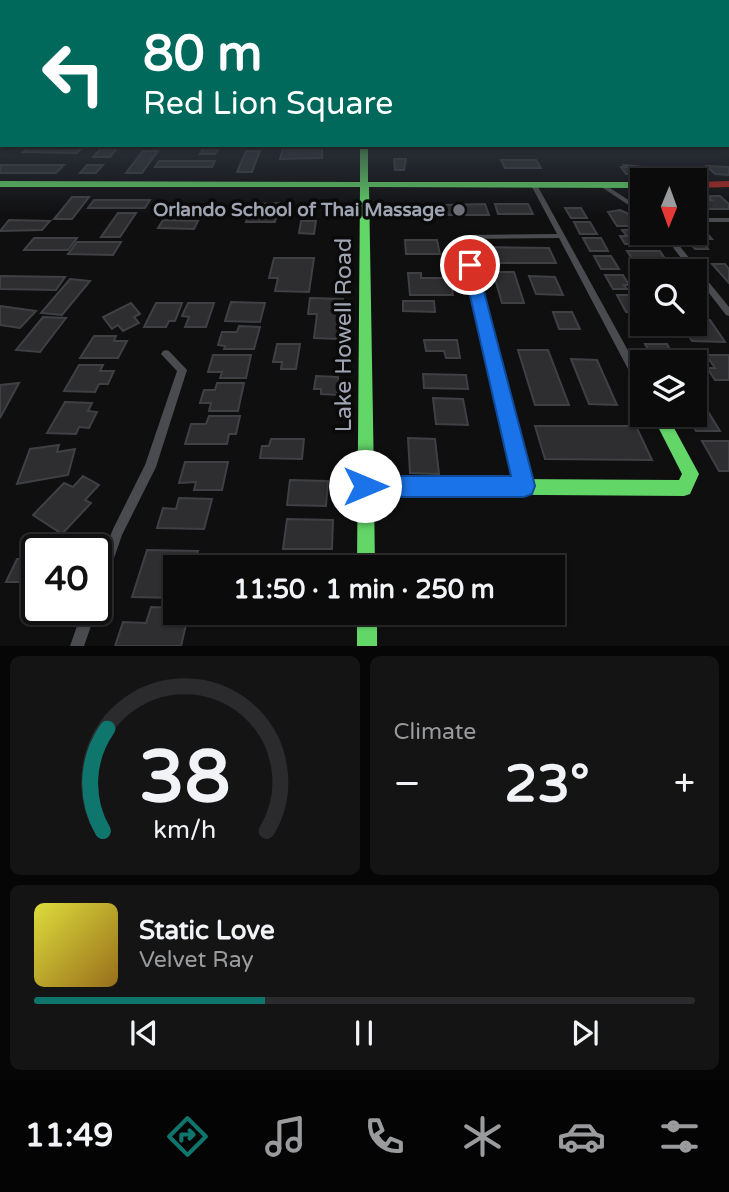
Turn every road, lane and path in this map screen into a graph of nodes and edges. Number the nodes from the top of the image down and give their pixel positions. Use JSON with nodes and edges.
{"nodes":[{"id":1,"x":364,"y":156,"type":"edge"},
{"id":2,"x":0,"y":184,"type":"edge"},
{"id":3,"x":729,"y":184,"type":"edge"},
{"id":4,"x":365,"y":185,"type":"junction"},
{"id":5,"x":534,"y":185,"type":"junction"},
{"id":6,"x":603,"y":185,"type":"junction"},
{"id":7,"x":630,"y":185,"type":"edge"},
{"id":8,"x":707,"y":185,"type":"edge"},
{"id":9,"x":630,"y":204,"type":"edge"},
{"id":10,"x":707,"y":220,"type":"edge"},
{"id":11,"x":729,"y":220,"type":"edge"},
{"id":12,"x":561,"y":236,"type":"junction"},
{"id":13,"x":675,"y":245,"type":"edge"},
{"id":14,"x":718,"y":299,"type":"junction"},
{"id":15,"x":729,"y":299,"type":"edge"},
{"id":16,"x":729,"y":313,"type":"edge"},
{"id":17,"x":166,"y":354,"type":"dead end"},
{"id":18,"x":630,"y":363,"type":"edge"},
{"id":19,"x":666,"y":427,"type":"edge"},
{"id":20,"x":365,"y":486,"type":"junction"},
{"id":21,"x":524,"y":486,"type":"junction"},
{"id":22,"x":112,"y":547,"type":"edge"},
{"id":23,"x":366,"y":555,"type":"edge"},
{"id":24,"x":84,"y":625,"type":"edge"},
{"id":25,"x":367,"y":625,"type":"edge"},
{"id":26,"x":76,"y":646,"type":"edge"},
{"id":27,"x":367,"y":646,"type":"edge"}],
"edges":[{"from":1,"to":4,"type":"main road","name":"Lake Howell Road"},
{"from":2,"to":4,"type":"main road"},
{"from":3,"to":8,"type":"main road"},
{"from":4,"to":5,"type":"main road"},
{"from":4,"to":20,"type":"main road","name":"Lake Howell Road"},
{"from":5,"to":6,"type":"main road"},
{"from":5,"to":12,"type":"street"},
{"from":6,"to":7,"type":"main road"},
{"from":6,"to":9,"type":"street"},
{"from":10,"to":11,"type":"street"},
{"from":12,"to":18,"type":"street"},
{"from":12,"to":21,"type":"street"},
{"from":13,"to":14,"type":"street"},
{"from":14,"to":15,"type":"street"},
{"from":14,"to":16,"type":"street"},
{"from":17,"to":22,"type":"street"},
{"from":19,"to":21,"type":"main road"},
{"from":20,"to":21,"type":"main road"},
{"from":20,"to":23,"type":"main road","name":"Lake Howell Road"},
{"from":24,"to":26,"type":"street"},
{"from":25,"to":27,"type":"main road"}]}
